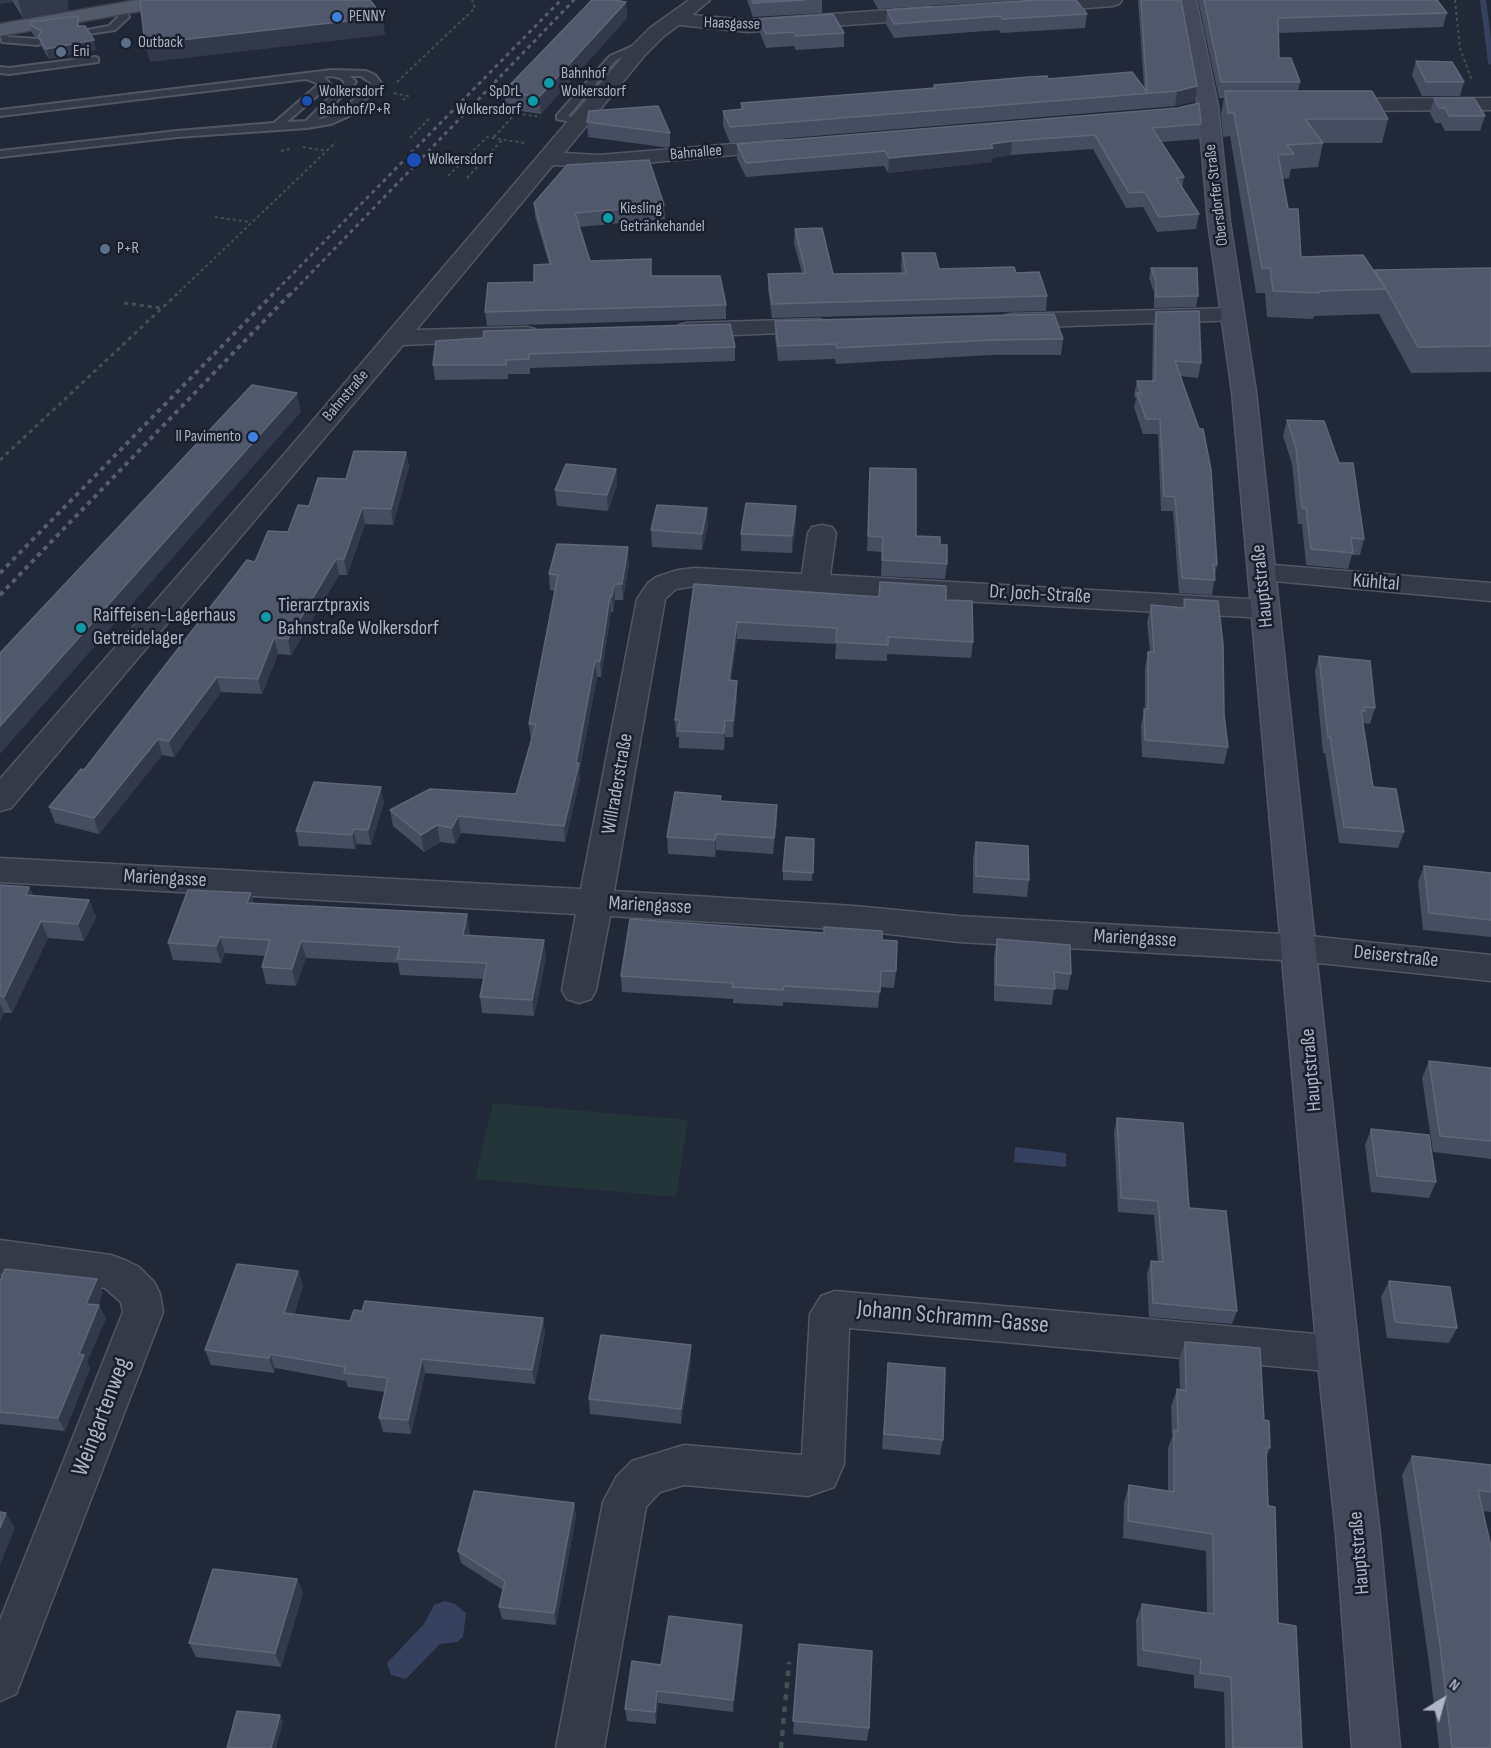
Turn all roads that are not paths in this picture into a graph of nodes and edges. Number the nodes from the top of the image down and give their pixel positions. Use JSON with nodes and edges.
{"nodes":[{"id":1,"x":168,"y":0,"type":"edge"},
{"id":2,"x":701,"y":0,"type":"edge"},
{"id":3,"x":1113,"y":0,"type":"edge"},
{"id":4,"x":1186,"y":0,"type":"edge"},
{"id":5,"x":1019,"y":7,"type":"edge"},
{"id":6,"x":120,"y":9,"type":"junction"},
{"id":7,"x":948,"y":12,"type":"edge"},
{"id":8,"x":674,"y":19,"type":"junction"},
{"id":9,"x":85,"y":33,"type":"edge"},
{"id":10,"x":1,"y":37,"type":"edge"},
{"id":11,"x":38,"y":42,"type":"edge"},
{"id":12,"x":95,"y":60,"type":"dead end"},
{"id":13,"x":0,"y":70,"type":"edge"},
{"id":14,"x":332,"y":73,"type":"junction"},
{"id":15,"x":306,"y":76,"type":"junction"},
{"id":16,"x":1486,"y":104,"type":"edge"},
{"id":17,"x":1217,"y":106,"type":"junction"},
{"id":18,"x":1310,"y":106,"type":"edge"},
{"id":19,"x":1187,"y":112,"type":"edge"},
{"id":20,"x":0,"y":113,"type":"edge"},
{"id":21,"x":279,"y":124,"type":"junction"},
{"id":22,"x":307,"y":125,"type":"junction"},
{"id":23,"x":807,"y":144,"type":"edge"},
{"id":24,"x":0,"y":154,"type":"edge"},
{"id":25,"x":548,"y":158,"type":"junction"},
{"id":26,"x":1232,"y":315,"type":"junction"},
{"id":27,"x":990,"y":322,"type":"edge"},
{"id":28,"x":840,"y":326,"type":"edge"},
{"id":29,"x":664,"y":330,"type":"edge"},
{"id":30,"x":547,"y":334,"type":"edge"},
{"id":31,"x":394,"y":338,"type":"junction"},
{"id":32,"x":1244,"y":392,"type":"joint"},
{"id":33,"x":822,"y":533,"type":"dead end"},
{"id":34,"x":1262,"y":573,"type":"junction"},
{"id":35,"x":666,"y":583,"type":"joint"},
{"id":36,"x":815,"y":584,"type":"junction"},
{"id":37,"x":1491,"y":592,"type":"edge"},
{"id":38,"x":1265,"y":609,"type":"junction"},
{"id":39,"x":0,"y":800,"type":"edge"},
{"id":40,"x":0,"y":870,"type":"edge"},
{"id":41,"x":597,"y":904,"type":"junction"},
{"id":42,"x":1300,"y":948,"type":"junction"},
{"id":43,"x":1491,"y":968,"type":"edge"},
{"id":44,"x":579,"y":990,"type":"dead end"},
{"id":45,"x":0,"y":1257,"type":"edge"},
{"id":46,"x":1338,"y":1354,"type":"junction"},
{"id":47,"x":0,"y":1678,"type":"edge"},
{"id":48,"x":580,"y":1748,"type":"edge"},
{"id":49,"x":1376,"y":1748,"type":"edge"}],
"edges":[{"from":1,"to":6,"type":"main road"},
{"from":2,"to":8,"type":"street","name":"Bahnstraße"},
{"from":3,"to":5,"type":"street"},
{"from":4,"to":17,"type":"main road","name":"Obersdorfer Straße"},
{"from":6,"to":9,"type":"lane"},
{"from":6,"to":10,"type":"main road"},
{"from":7,"to":8,"type":"street","name":"Haasgasse"},
{"from":8,"to":25,"type":"street","name":"Bahnstraße"},
{"from":10,"to":11,"type":"lane"},
{"from":12,"to":13,"type":"lane"},
{"from":14,"to":15,"type":"lane"},
{"from":14,"to":22,"type":"lane"},
{"from":14,"to":22,"type":"lane"},
{"from":15,"to":20,"type":"lane"},
{"from":15,"to":21,"type":"lane"},
{"from":16,"to":18,"type":"street"},
{"from":17,"to":19,"type":"street"},
{"from":17,"to":26,"type":"main road","name":"Obersdorfer Straße"},
{"from":21,"to":22,"type":"lane"},
{"from":21,"to":24,"type":"lane"},
{"from":23,"to":25,"type":"street","name":"Bahnallee"},
{"from":25,"to":31,"type":"street","name":"Bahnstraße"},
{"from":26,"to":27,"type":"street"},
{"from":26,"to":32,"type":"main road","name":"Obersdorfer Straße"},
{"from":28,"to":29,"type":"street"},
{"from":30,"to":31,"type":"street"},
{"from":31,"to":39,"type":"street","name":"Bahnstraße"},
{"from":32,"to":34,"type":"main road","name":"Hauptstraße"},
{"from":33,"to":36,"type":"street"},
{"from":34,"to":37,"type":"street","name":"Kühltal"},
{"from":34,"to":38,"type":"main road","name":"Hauptstraße"},
{"from":35,"to":36,"type":"street","name":"Dr. Joch-Straße"},
{"from":35,"to":41,"type":"street","name":"Willraderstraße"},
{"from":36,"to":38,"type":"street","name":"Dr. Joch-Straße"},
{"from":38,"to":42,"type":"main road","name":"Hauptstraße"},
{"from":40,"to":41,"type":"street","name":"Mariengasse"},
{"from":41,"to":42,"type":"street","name":"Mariengasse"},
{"from":41,"to":44,"type":"street","name":"Willraderstraße"},
{"from":42,"to":43,"type":"street","name":"Deiserstraße"},
{"from":42,"to":46,"type":"main road","name":"Hauptstraße"},
{"from":45,"to":47,"type":"street","name":"Weingartenweg"},
{"from":46,"to":48,"type":"street","name":"Johann Schramm-Gasse"},
{"from":46,"to":49,"type":"main road","name":"Hauptstraße"}]}
